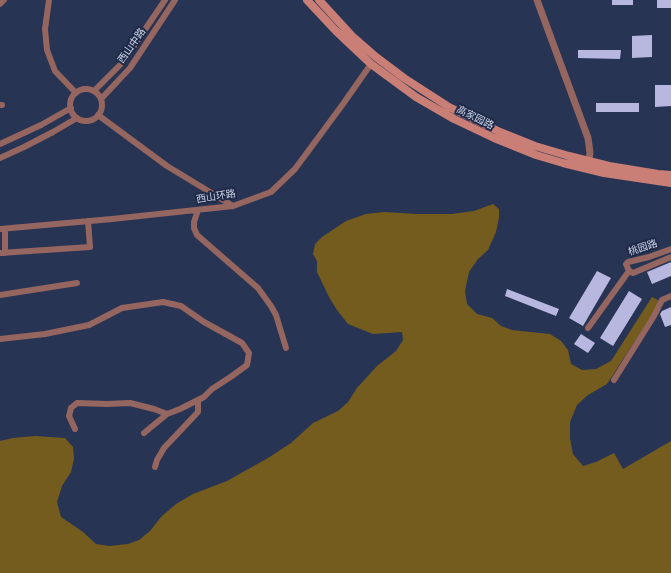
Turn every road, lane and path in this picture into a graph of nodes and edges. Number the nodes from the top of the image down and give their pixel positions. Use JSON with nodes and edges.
{"nodes":[{"id":1,"x":4,"y":0,"type":"edge"},
{"id":2,"x":49,"y":0,"type":"edge"},
{"id":3,"x":166,"y":0,"type":"edge"},
{"id":4,"x":176,"y":0,"type":"edge"},
{"id":5,"x":307,"y":0,"type":"edge"},
{"id":6,"x":319,"y":0,"type":"edge"},
{"id":7,"x":537,"y":0,"type":"edge"},
{"id":8,"x":0,"y":4,"type":"edge"},
{"id":9,"x":371,"y":64,"type":"junction"},
{"id":10,"x":94,"y":91,"type":"junction"},
{"id":11,"x":76,"y":93,"type":"junction"},
{"id":12,"x":101,"y":99,"type":"junction"},
{"id":13,"x":71,"y":108,"type":"junction"},
{"id":14,"x":98,"y":115,"type":"junction"},
{"id":15,"x":77,"y":118,"type":"junction"},
{"id":16,"x":0,"y":144,"type":"edge"},
{"id":17,"x":0,"y":158,"type":"edge"},
{"id":18,"x":588,"y":165,"type":"junction"},
{"id":19,"x":671,"y":175,"type":"edge"},
{"id":20,"x":671,"y":183,"type":"edge"},
{"id":21,"x":232,"y":206,"type":"junction"},
{"id":22,"x":198,"y":210,"type":"junction"},
{"id":23,"x":88,"y":221,"type":"junction"},
{"id":24,"x":2,"y":229,"type":"edge"},
{"id":25,"x":671,"y":249,"type":"edge"},
{"id":26,"x":2,"y":253,"type":"edge"},
{"id":27,"x":671,"y":257,"type":"edge"},
{"id":28,"x":629,"y":271,"type":"junction"},
{"id":29,"x":77,"y":283,"type":"dead end"},
{"id":30,"x":0,"y":295,"type":"edge"},
{"id":31,"x":671,"y":296,"type":"edge"},
{"id":32,"x":588,"y":328,"type":"dead end"},
{"id":33,"x":0,"y":339,"type":"edge"},
{"id":34,"x":286,"y":348,"type":"dead end"},
{"id":35,"x":614,"y":380,"type":"dead end"},
{"id":36,"x":198,"y":400,"type":"junction"},
{"id":37,"x":167,"y":414,"type":"junction"},
{"id":38,"x":75,"y":429,"type":"dead end"},
{"id":39,"x":144,"y":433,"type":"dead end"},
{"id":40,"x":155,"y":467,"type":"dead end"}],
"edges":[{"from":1,"to":8,"type":"street"},
{"from":2,"to":11,"type":"street"},
{"from":3,"to":10,"type":"street","name":"西山中路"},
{"from":4,"to":12,"type":"street","name":"西山中路"},
{"from":5,"to":9,"type":"main road","name":"高家园路"},
{"from":6,"to":18,"type":"main road","name":"高家园路"},
{"from":7,"to":18,"type":"street"},
{"from":9,"to":18,"type":"main road","name":"高家园路"},
{"from":9,"to":21,"type":"street","name":"西山环路"},
{"from":10,"to":11,"type":"street"},
{"from":10,"to":12,"type":"street"},
{"from":11,"to":13,"type":"street"},
{"from":12,"to":14,"type":"street"},
{"from":13,"to":15,"type":"street"},
{"from":13,"to":16,"type":"street"},
{"from":14,"to":15,"type":"street"},
{"from":14,"to":21,"type":"street"},
{"from":15,"to":17,"type":"street"},
{"from":18,"to":19,"type":"main road","name":"高家园路"},
{"from":18,"to":20,"type":"main road","name":"高家园路"},
{"from":21,"to":22,"type":"street","name":"西山环路"},
{"from":22,"to":23,"type":"street","name":"西山环路"},
{"from":22,"to":34,"type":"street"},
{"from":23,"to":24,"type":"street","name":"西山环路"},
{"from":23,"to":26,"type":"street"},
{"from":24,"to":26,"type":"street"},
{"from":25,"to":28,"type":"street","name":"桃园路"},
{"from":27,"to":28,"type":"street","name":"桃园路"},
{"from":28,"to":32,"type":"street"},
{"from":29,"to":30,"type":"street"},
{"from":31,"to":35,"type":"street"},
{"from":33,"to":36,"type":"street"},
{"from":36,"to":37,"type":"street"},
{"from":36,"to":40,"type":"street"},
{"from":37,"to":38,"type":"street"},
{"from":37,"to":39,"type":"street"}]}
